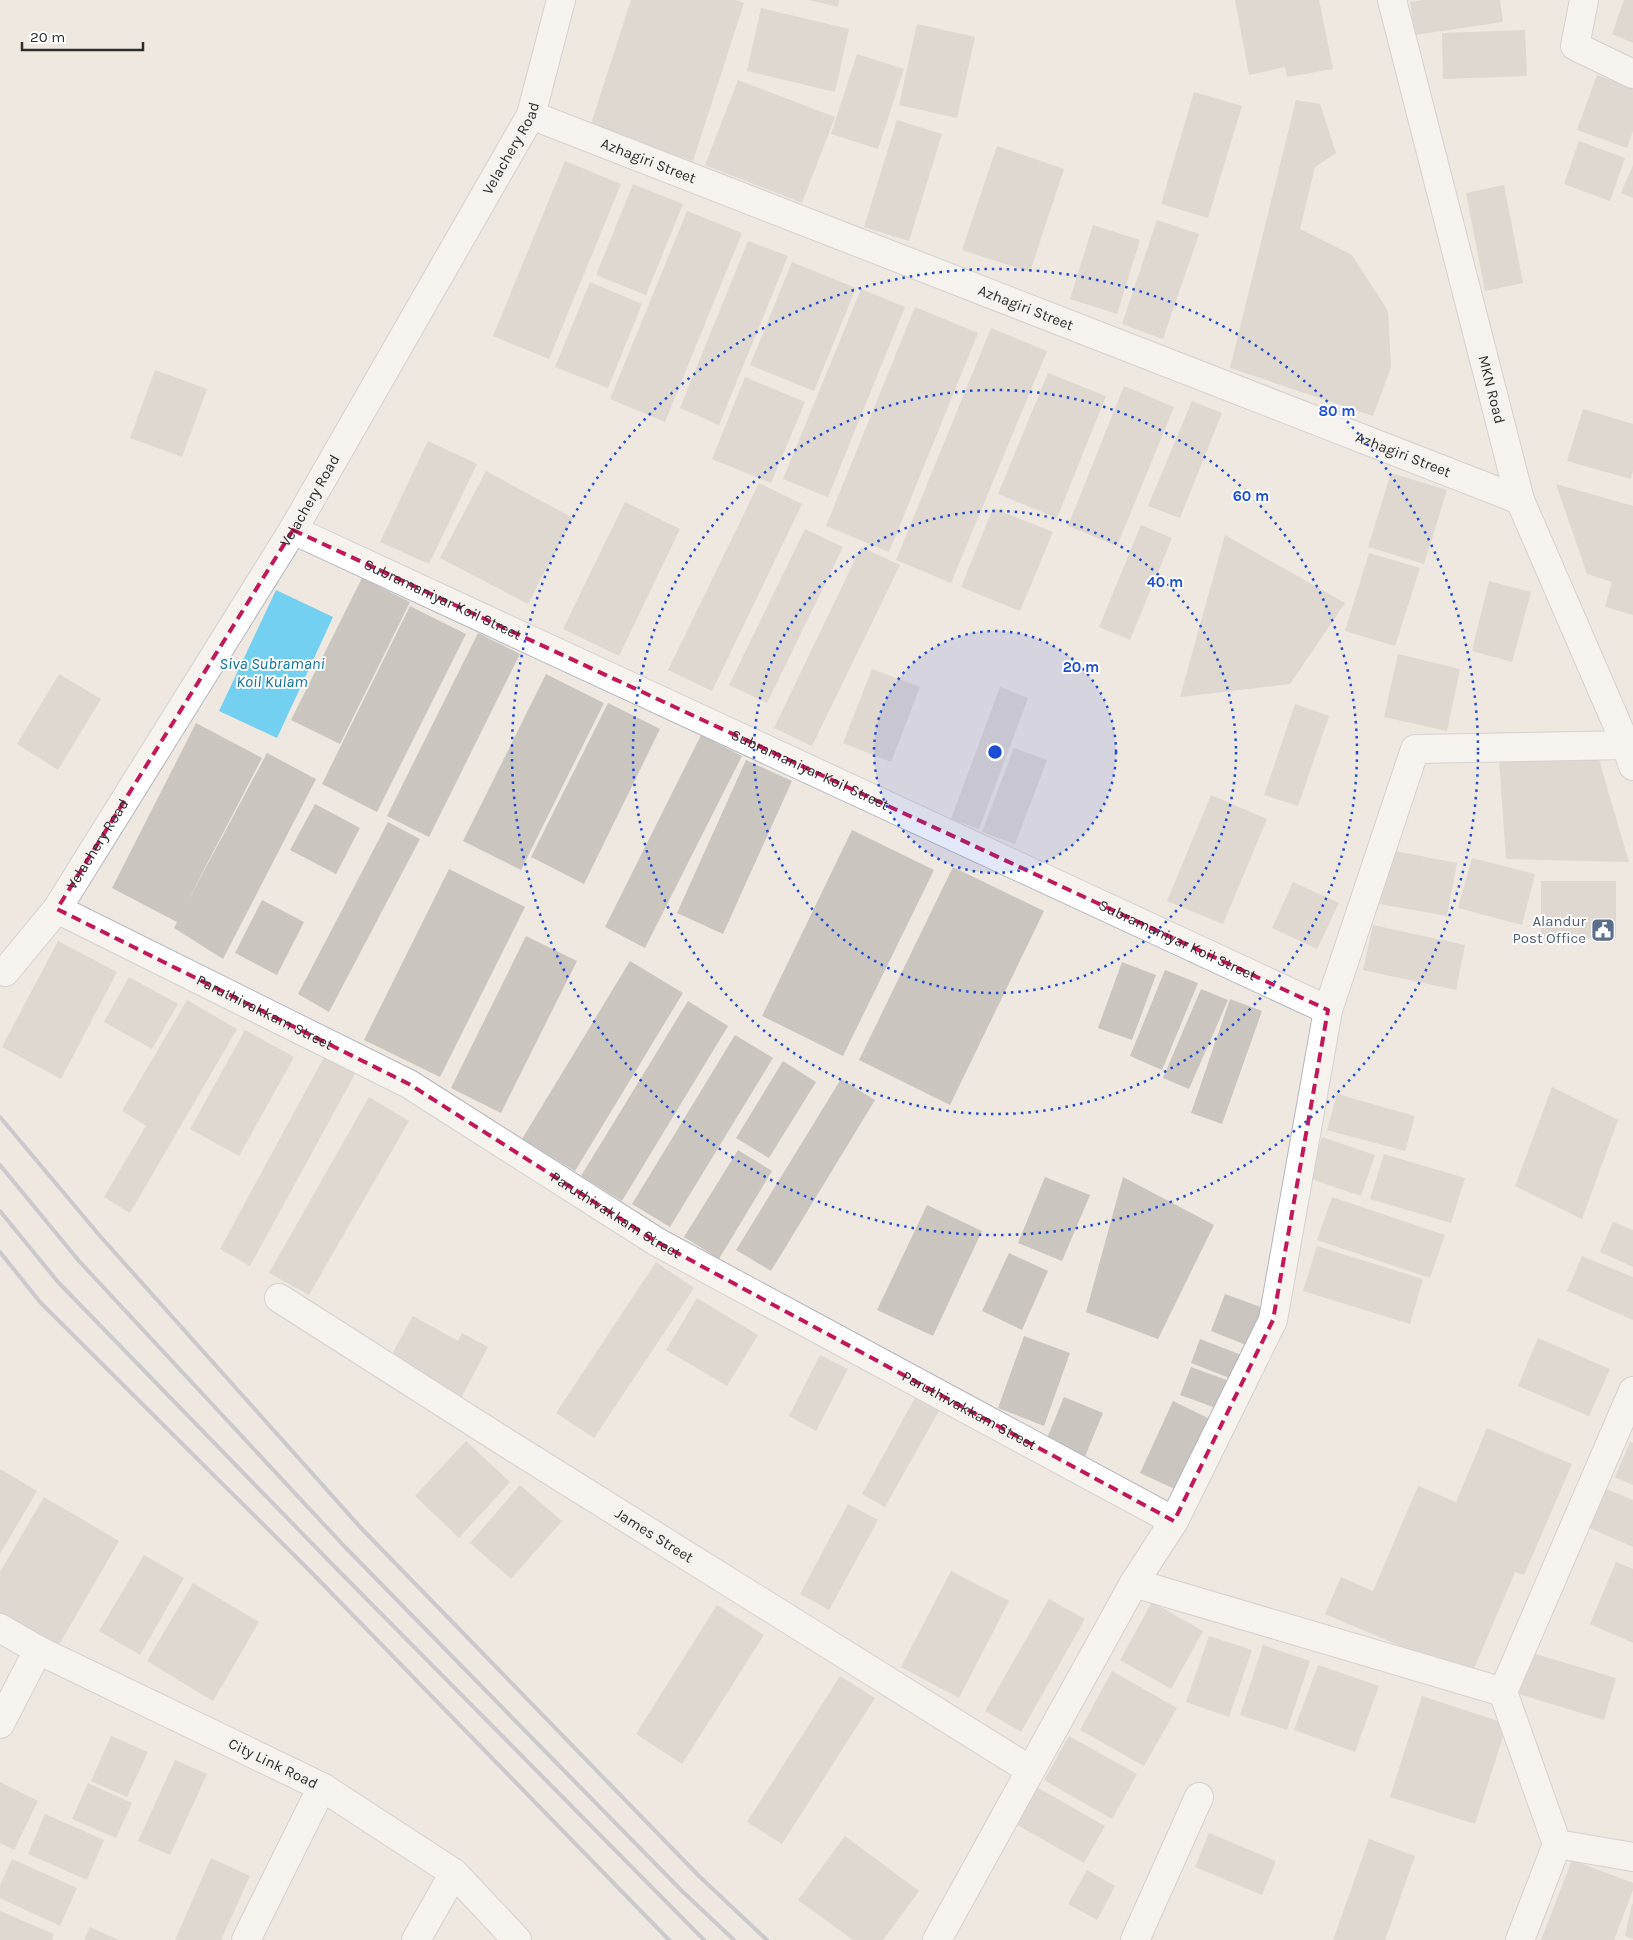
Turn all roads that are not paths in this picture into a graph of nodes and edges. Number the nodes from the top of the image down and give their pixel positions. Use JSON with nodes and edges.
{"nodes":[{"id":1,"x":561,"y":0,"type":"edge"},
{"id":2,"x":1392,"y":0,"type":"edge"},
{"id":3,"x":1584,"y":0,"type":"edge"},
{"id":4,"x":1633,"y":74,"type":"edge"},
{"id":5,"x":531,"y":115,"type":"junction"},
{"id":6,"x":1520,"y":500,"type":"junction"},
{"id":7,"x":293,"y":530,"type":"junction"},
{"id":8,"x":1629,"y":755,"type":"edge"},
{"id":9,"x":57,"y":909,"type":"junction"},
{"id":10,"x":5,"y":972,"type":"dead end"},
{"id":11,"x":1328,"y":1010,"type":"junction"},
{"id":12,"x":279,"y":1298,"type":"dead end"},
{"id":13,"x":1633,"y":1391,"type":"edge"},
{"id":14,"x":1174,"y":1521,"type":"junction"},
{"id":15,"x":1134,"y":1583,"type":"junction"},
{"id":16,"x":0,"y":1628,"type":"edge"},
{"id":17,"x":38,"y":1650,"type":"junction"},
{"id":18,"x":1503,"y":1692,"type":"junction"},
{"id":19,"x":0,"y":1724,"type":"edge"},
{"id":20,"x":1030,"y":1770,"type":"junction"},
{"id":21,"x":322,"y":1787,"type":"junction"},
{"id":22,"x":1199,"y":1797,"type":"dead end"},
{"id":23,"x":1557,"y":1844,"type":"junction"},
{"id":24,"x":1633,"y":1857,"type":"edge"},
{"id":25,"x":454,"y":1873,"type":"junction"},
{"id":26,"x":246,"y":1940,"type":"edge"},
{"id":27,"x":416,"y":1940,"type":"edge"},
{"id":28,"x":517,"y":1940,"type":"edge"},
{"id":29,"x":937,"y":1940,"type":"edge"},
{"id":30,"x":1135,"y":1940,"type":"edge"},
{"id":31,"x":1520,"y":1940,"type":"edge"}],
"edges":[{"from":1,"to":5,"type":"street","name":"Velachery Road"},
{"from":2,"to":6,"type":"street","name":"MKN Road"},
{"from":3,"to":4,"type":"street"},
{"from":5,"to":6,"type":"street","name":"Azhagiri Street"},
{"from":5,"to":7,"type":"street","name":"Velachery Road"},
{"from":6,"to":8,"type":"street","name":"MKN Road"},
{"from":7,"to":9,"type":"street","name":"Velachery Road"},
{"from":7,"to":11,"type":"street","name":"Subramaniyar Koil Street"},
{"from":8,"to":11,"type":"street"},
{"from":9,"to":10,"type":"street","name":"Velachery Road"},
{"from":9,"to":14,"type":"street","name":"Paruthivakkam Street"},
{"from":11,"to":14,"type":"street"},
{"from":12,"to":20,"type":"street","name":"James Street"},
{"from":13,"to":18,"type":"street"},
{"from":14,"to":15,"type":"street"},
{"from":15,"to":18,"type":"street"},
{"from":15,"to":20,"type":"street"},
{"from":16,"to":17,"type":"street","name":"City Link Road"},
{"from":17,"to":19,"type":"street"},
{"from":17,"to":21,"type":"street","name":"City Link Road"},
{"from":18,"to":23,"type":"street"},
{"from":20,"to":29,"type":"street"},
{"from":21,"to":25,"type":"street","name":"City Link Road"},
{"from":21,"to":26,"type":"street"},
{"from":22,"to":30,"type":"street"},
{"from":23,"to":24,"type":"street"},
{"from":23,"to":31,"type":"street"},
{"from":25,"to":27,"type":"street"},
{"from":25,"to":28,"type":"street","name":"City Link Road"}]}
